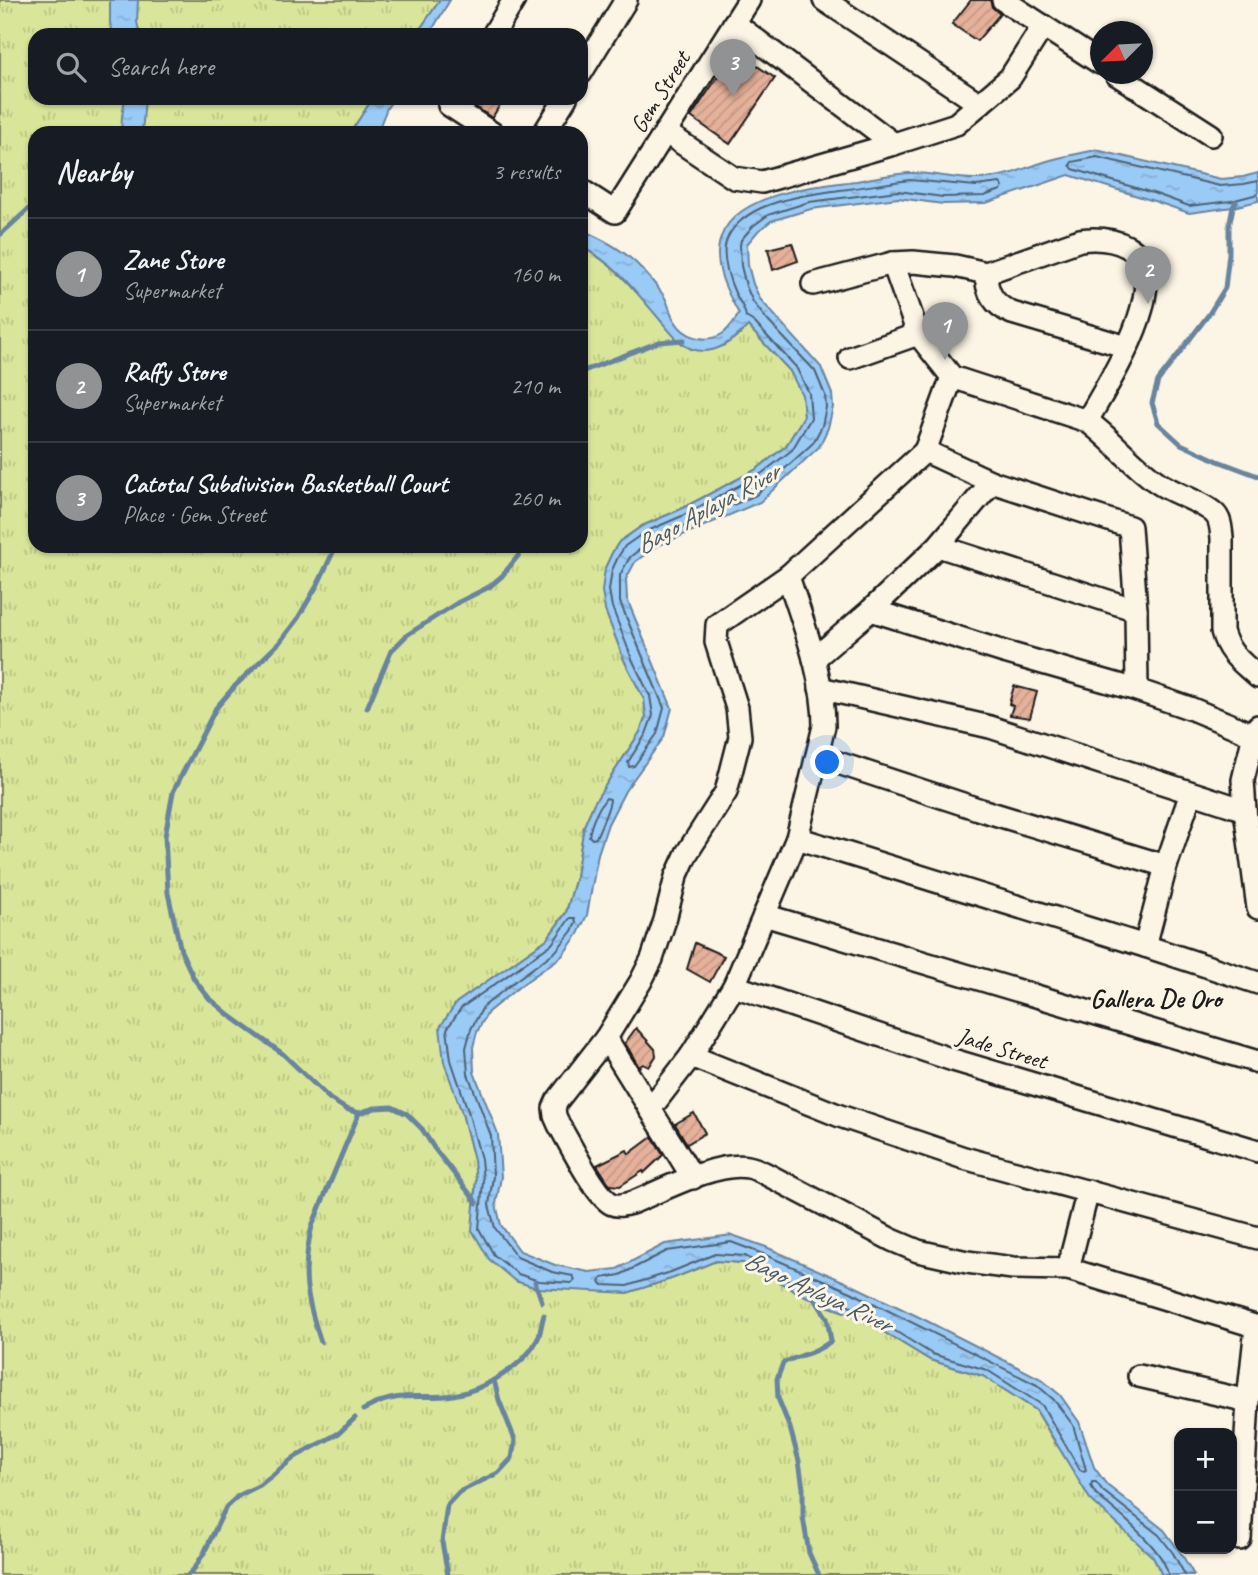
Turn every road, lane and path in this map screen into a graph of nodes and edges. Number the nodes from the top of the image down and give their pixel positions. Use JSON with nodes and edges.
{"nodes":[{"id":1,"x":514,"y":0,"type":"edge"},
{"id":2,"x":626,"y":0,"type":"edge"},
{"id":3,"x":749,"y":0,"type":"edge"},
{"id":4,"x":824,"y":0,"type":"edge"},
{"id":5,"x":1003,"y":0,"type":"edge"},
{"id":6,"x":734,"y":23,"type":"junction"},
{"id":7,"x":1044,"y":26,"type":"junction"},
{"id":8,"x":497,"y":28,"type":"edge"},
{"id":9,"x":1090,"y":56,"type":"edge"},
{"id":10,"x":588,"y":62,"type":"edge"},
{"id":11,"x":1132,"y":84,"type":"edge"},
{"id":12,"x":980,"y":104,"type":"junction"},
{"id":13,"x":456,"y":105,"type":"edge"},
{"id":14,"x":562,"y":105,"type":"edge"},
{"id":15,"x":483,"y":126,"type":"edge"},
{"id":16,"x":548,"y":126,"type":"edge"},
{"id":17,"x":665,"y":132,"type":"junction"},
{"id":18,"x":1211,"y":135,"type":"dead end"},
{"id":19,"x":894,"y":144,"type":"junction"},
{"id":20,"x":588,"y":195,"type":"edge"},
{"id":21,"x":893,"y":263,"type":"junction"},
{"id":22,"x":986,"y":272,"type":"junction"},
{"id":23,"x":813,"y":284,"type":"dead end"},
{"id":24,"x":918,"y":334,"type":"junction"},
{"id":25,"x":1127,"y":348,"type":"junction"},
{"id":26,"x":850,"y":358,"type":"dead end"},
{"id":27,"x":952,"y":377,"type":"junction"},
{"id":28,"x":1087,"y":421,"type":"junction"},
{"id":29,"x":925,"y":451,"type":"junction"},
{"id":30,"x":992,"y":482,"type":"junction"},
{"id":31,"x":938,"y":546,"type":"junction"},
{"id":32,"x":788,"y":576,"type":"junction"},
{"id":33,"x":871,"y":610,"type":"junction"},
{"id":34,"x":1136,"y":610,"type":"junction"},
{"id":35,"x":814,"y":659,"type":"junction"},
{"id":36,"x":1258,"y":677,"type":"edge"},
{"id":37,"x":820,"y":688,"type":"junction"},
{"id":38,"x":1137,"y":690,"type":"junction"},
{"id":39,"x":1256,"y":731,"type":"edge"},
{"id":40,"x":817,"y":757,"type":"junction"},
{"id":41,"x":1191,"y":793,"type":"junction"},
{"id":42,"x":1245,"y":810,"type":"junction"},
{"id":43,"x":797,"y":838,"type":"junction"},
{"id":44,"x":1166,"y":866,"type":"junction"},
{"id":45,"x":1258,"y":908,"type":"edge"},
{"id":46,"x":764,"y":915,"type":"junction"},
{"id":47,"x":1145,"y":946,"type":"junction"},
{"id":48,"x":1258,"y":983,"type":"edge"},
{"id":49,"x":734,"y":986,"type":"junction"},
{"id":50,"x":606,"y":1038,"type":"junction"},
{"id":51,"x":691,"y":1056,"type":"junction"},
{"id":52,"x":1258,"y":1062,"type":"edge"},
{"id":53,"x":650,"y":1109,"type":"junction"},
{"id":54,"x":1258,"y":1151,"type":"edge"},
{"id":55,"x":693,"y":1178,"type":"junction"},
{"id":56,"x":1088,"y":1191,"type":"junction"},
{"id":57,"x":1258,"y":1238,"type":"edge"},
{"id":58,"x":1068,"y":1269,"type":"junction"},
{"id":59,"x":1257,"y":1327,"type":"edge"},
{"id":60,"x":1139,"y":1376,"type":"dead end"},
{"id":61,"x":1248,"y":1401,"type":"junction"},
{"id":62,"x":1240,"y":1539,"type":"dead end"}],
"edges":[{"from":1,"to":8,"type":"street"},
{"from":2,"to":10,"type":"street"},
{"from":3,"to":6,"type":"street","name":"Gem Street"},
{"from":4,"to":12,"type":"street"},
{"from":5,"to":7,"type":"street"},
{"from":6,"to":17,"type":"street","name":"Gem Street"},
{"from":6,"to":19,"type":"street"},
{"from":7,"to":9,"type":"street"},
{"from":7,"to":12,"type":"street"},
{"from":11,"to":18,"type":"street"},
{"from":12,"to":19,"type":"street"},
{"from":13,"to":15,"type":"street"},
{"from":14,"to":16,"type":"street"},
{"from":17,"to":19,"type":"street"},
{"from":17,"to":20,"type":"street","name":"Gem Street"},
{"from":21,"to":22,"type":"street"},
{"from":21,"to":23,"type":"street"},
{"from":21,"to":24,"type":"street"},
{"from":22,"to":25,"type":"street"},
{"from":22,"to":25,"type":"street"},
{"from":24,"to":26,"type":"street"},
{"from":24,"to":27,"type":"street"},
{"from":25,"to":28,"type":"street"},
{"from":27,"to":28,"type":"street"},
{"from":27,"to":29,"type":"street"},
{"from":28,"to":36,"type":"street"},
{"from":29,"to":30,"type":"street"},
{"from":29,"to":32,"type":"street"},
{"from":30,"to":31,"type":"street"},
{"from":30,"to":34,"type":"street"},
{"from":31,"to":33,"type":"street"},
{"from":31,"to":34,"type":"street"},
{"from":32,"to":35,"type":"street"},
{"from":32,"to":50,"type":"street"},
{"from":33,"to":35,"type":"street"},
{"from":33,"to":38,"type":"street"},
{"from":34,"to":38,"type":"street"},
{"from":35,"to":37,"type":"street"},
{"from":37,"to":40,"type":"street"},
{"from":37,"to":41,"type":"street"},
{"from":38,"to":39,"type":"street"},
{"from":39,"to":42,"type":"street"},
{"from":40,"to":43,"type":"street"},
{"from":40,"to":44,"type":"street"},
{"from":41,"to":42,"type":"street"},
{"from":41,"to":44,"type":"street"},
{"from":42,"to":45,"type":"street"},
{"from":43,"to":46,"type":"street"},
{"from":43,"to":47,"type":"street"},
{"from":44,"to":47,"type":"street"},
{"from":46,"to":49,"type":"street"},
{"from":46,"to":52,"type":"street"},
{"from":47,"to":48,"type":"street"},
{"from":49,"to":51,"type":"street"},
{"from":49,"to":54,"type":"street","name":"Jade Street"},
{"from":50,"to":53,"type":"street"},
{"from":50,"to":55,"type":"street"},
{"from":51,"to":53,"type":"street"},
{"from":51,"to":56,"type":"street"},
{"from":53,"to":55,"type":"street"},
{"from":55,"to":58,"type":"street"},
{"from":56,"to":57,"type":"street"},
{"from":56,"to":58,"type":"street"},
{"from":58,"to":59,"type":"street"},
{"from":59,"to":61,"type":"street"},
{"from":60,"to":61,"type":"street"},
{"from":61,"to":62,"type":"street"}]}
